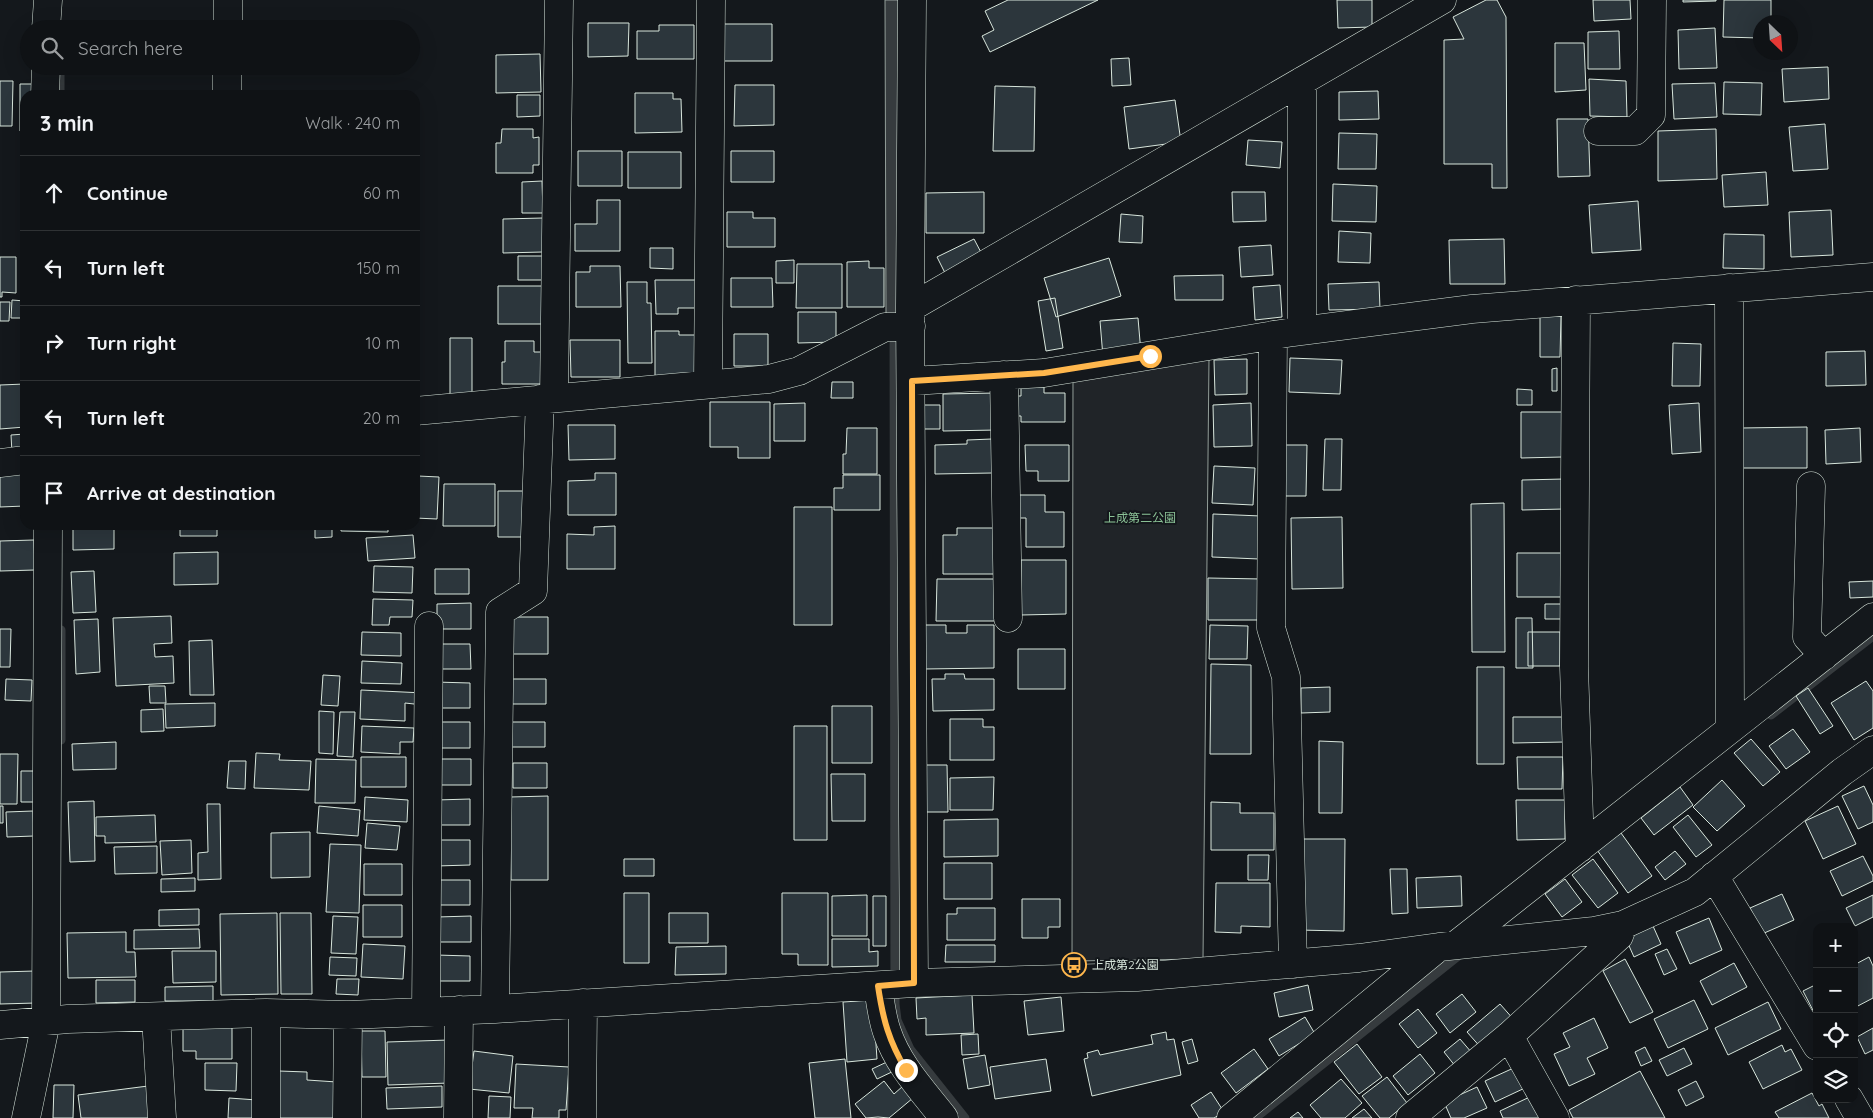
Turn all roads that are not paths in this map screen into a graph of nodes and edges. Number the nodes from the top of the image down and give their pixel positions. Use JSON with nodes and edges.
{"nodes":[{"id":1,"x":48,"y":0,"type":"edge"},
{"id":2,"x":228,"y":0,"type":"edge"},
{"id":3,"x":559,"y":0,"type":"edge"},
{"id":4,"x":711,"y":0,"type":"edge"},
{"id":5,"x":912,"y":0,"type":"edge"},
{"id":6,"x":1442,"y":0,"type":"edge"},
{"id":7,"x":1652,"y":0,"type":"edge"},
{"id":8,"x":47,"y":20,"type":"edge"},
{"id":9,"x":228,"y":20,"type":"edge"},
{"id":10,"x":46,"y":75,"type":"edge"},
{"id":11,"x":227,"y":75,"type":"edge"},
{"id":12,"x":1302,"y":81,"type":"junction"},
{"id":13,"x":46,"y":90,"type":"edge"},
{"id":14,"x":227,"y":90,"type":"edge"},
{"id":15,"x":1598,"y":131,"type":"dead end"},
{"id":16,"x":1873,"y":276,"type":"edge"},
{"id":17,"x":1729,"y":288,"type":"junction"},
{"id":18,"x":1576,"y":300,"type":"junction"},
{"id":19,"x":902,"y":321,"type":"junction"},
{"id":20,"x":1302,"y":331,"type":"junction"},
{"id":21,"x":1273,"y":335,"type":"junction"},
{"id":22,"x":1004,"y":375,"type":"junction"},
{"id":23,"x":912,"y":381,"type":"junction"},
{"id":24,"x":708,"y":384,"type":"junction"},
{"id":25,"x":547,"y":398,"type":"junction"},
{"id":26,"x":420,"y":411,"type":"edge"},
{"id":27,"x":20,"y":461,"type":"edge"},
{"id":28,"x":0,"y":463,"type":"edge"},
{"id":29,"x":1811,"y":486,"type":"dead end"},
{"id":30,"x":48,"y":530,"type":"edge"},
{"id":31,"x":1873,"y":617,"type":"edge"},
{"id":32,"x":1008,"y":618,"type":"dead end"},
{"id":33,"x":429,"y":626,"type":"dead end"},
{"id":34,"x":1824,"y":656,"type":"junction"},
{"id":35,"x":1730,"y":730,"type":"junction"},
{"id":36,"x":1873,"y":750,"type":"edge"},
{"id":37,"x":1580,"y":848,"type":"junction"},
{"id":38,"x":1714,"y":876,"type":"junction"},
{"id":39,"x":1623,"y":925,"type":"junction"},
{"id":40,"x":1462,"y":944,"type":"junction"},
{"id":41,"x":1293,"y":964,"type":"junction"},
{"id":42,"x":895,"y":985,"type":"junction"},
{"id":43,"x":583,"y":1003,"type":"junction"},
{"id":44,"x":495,"y":1009,"type":"junction"},
{"id":45,"x":459,"y":1010,"type":"junction"},
{"id":46,"x":426,"y":1011,"type":"junction"},
{"id":47,"x":266,"y":1014,"type":"junction"},
{"id":48,"x":348,"y":1016,"type":"junction"},
{"id":49,"x":156,"y":1017,"type":"junction"},
{"id":50,"x":57,"y":1021,"type":"junction"},
{"id":51,"x":0,"y":1025,"type":"edge"},
{"id":52,"x":1509,"y":1036,"type":"junction"},
{"id":53,"x":1813,"y":1039,"type":"edge"},
{"id":54,"x":1851,"y":1103,"type":"edge"},
{"id":55,"x":26,"y":1118,"type":"edge"},
{"id":56,"x":162,"y":1118,"type":"edge"},
{"id":57,"x":266,"y":1118,"type":"edge"},
{"id":58,"x":347,"y":1118,"type":"edge"},
{"id":59,"x":458,"y":1118,"type":"edge"},
{"id":60,"x":582,"y":1118,"type":"edge"},
{"id":61,"x":944,"y":1118,"type":"edge"},
{"id":62,"x":1231,"y":1118,"type":"edge"},
{"id":63,"x":1410,"y":1118,"type":"edge"},
{"id":64,"x":1555,"y":1118,"type":"edge"},
{"id":65,"x":1860,"y":1118,"type":"edge"}],
"edges":[{"from":1,"to":8,"type":"street"},
{"from":2,"to":9,"type":"street"},
{"from":3,"to":25,"type":"street"},
{"from":4,"to":24,"type":"street"},
{"from":5,"to":19,"type":"street"},
{"from":6,"to":12,"type":"street"},
{"from":7,"to":15,"type":"street"},
{"from":10,"to":13,"type":"street"},
{"from":11,"to":14,"type":"street"},
{"from":12,"to":19,"type":"street"},
{"from":12,"to":20,"type":"street"},
{"from":16,"to":17,"type":"street"},
{"from":17,"to":18,"type":"street"},
{"from":17,"to":35,"type":"street"},
{"from":18,"to":20,"type":"street"},
{"from":18,"to":37,"type":"street"},
{"from":19,"to":23,"type":"street"},
{"from":19,"to":24,"type":"street"},
{"from":20,"to":21,"type":"street"},
{"from":21,"to":22,"type":"street"},
{"from":21,"to":41,"type":"street"},
{"from":22,"to":23,"type":"street"},
{"from":22,"to":32,"type":"street"},
{"from":23,"to":42,"type":"street"},
{"from":24,"to":25,"type":"street"},
{"from":25,"to":26,"type":"street"},
{"from":25,"to":44,"type":"street"},
{"from":27,"to":28,"type":"street"},
{"from":29,"to":34,"type":"street"},
{"from":30,"to":50,"type":"street"},
{"from":31,"to":34,"type":"street"},
{"from":33,"to":46,"type":"street"},
{"from":34,"to":35,"type":"street"},
{"from":35,"to":37,"type":"street"},
{"from":36,"to":38,"type":"street"},
{"from":37,"to":40,"type":"street"},
{"from":38,"to":39,"type":"street"},
{"from":38,"to":53,"type":"street"},
{"from":39,"to":40,"type":"street"},
{"from":39,"to":52,"type":"street"},
{"from":40,"to":41,"type":"street"},
{"from":40,"to":62,"type":"street"},
{"from":41,"to":42,"type":"street"},
{"from":42,"to":43,"type":"street"},
{"from":42,"to":61,"type":"street"},
{"from":43,"to":44,"type":"street"},
{"from":43,"to":60,"type":"street"},
{"from":44,"to":45,"type":"street"},
{"from":45,"to":46,"type":"street"},
{"from":45,"to":59,"type":"street"},
{"from":46,"to":48,"type":"street"},
{"from":47,"to":48,"type":"street"},
{"from":47,"to":49,"type":"street"},
{"from":47,"to":57,"type":"street"},
{"from":48,"to":58,"type":"street"},
{"from":49,"to":50,"type":"street"},
{"from":49,"to":56,"type":"street"},
{"from":50,"to":51,"type":"street"},
{"from":50,"to":55,"type":"street"},
{"from":52,"to":63,"type":"street"},
{"from":52,"to":64,"type":"street"},
{"from":54,"to":65,"type":"street"}]}
